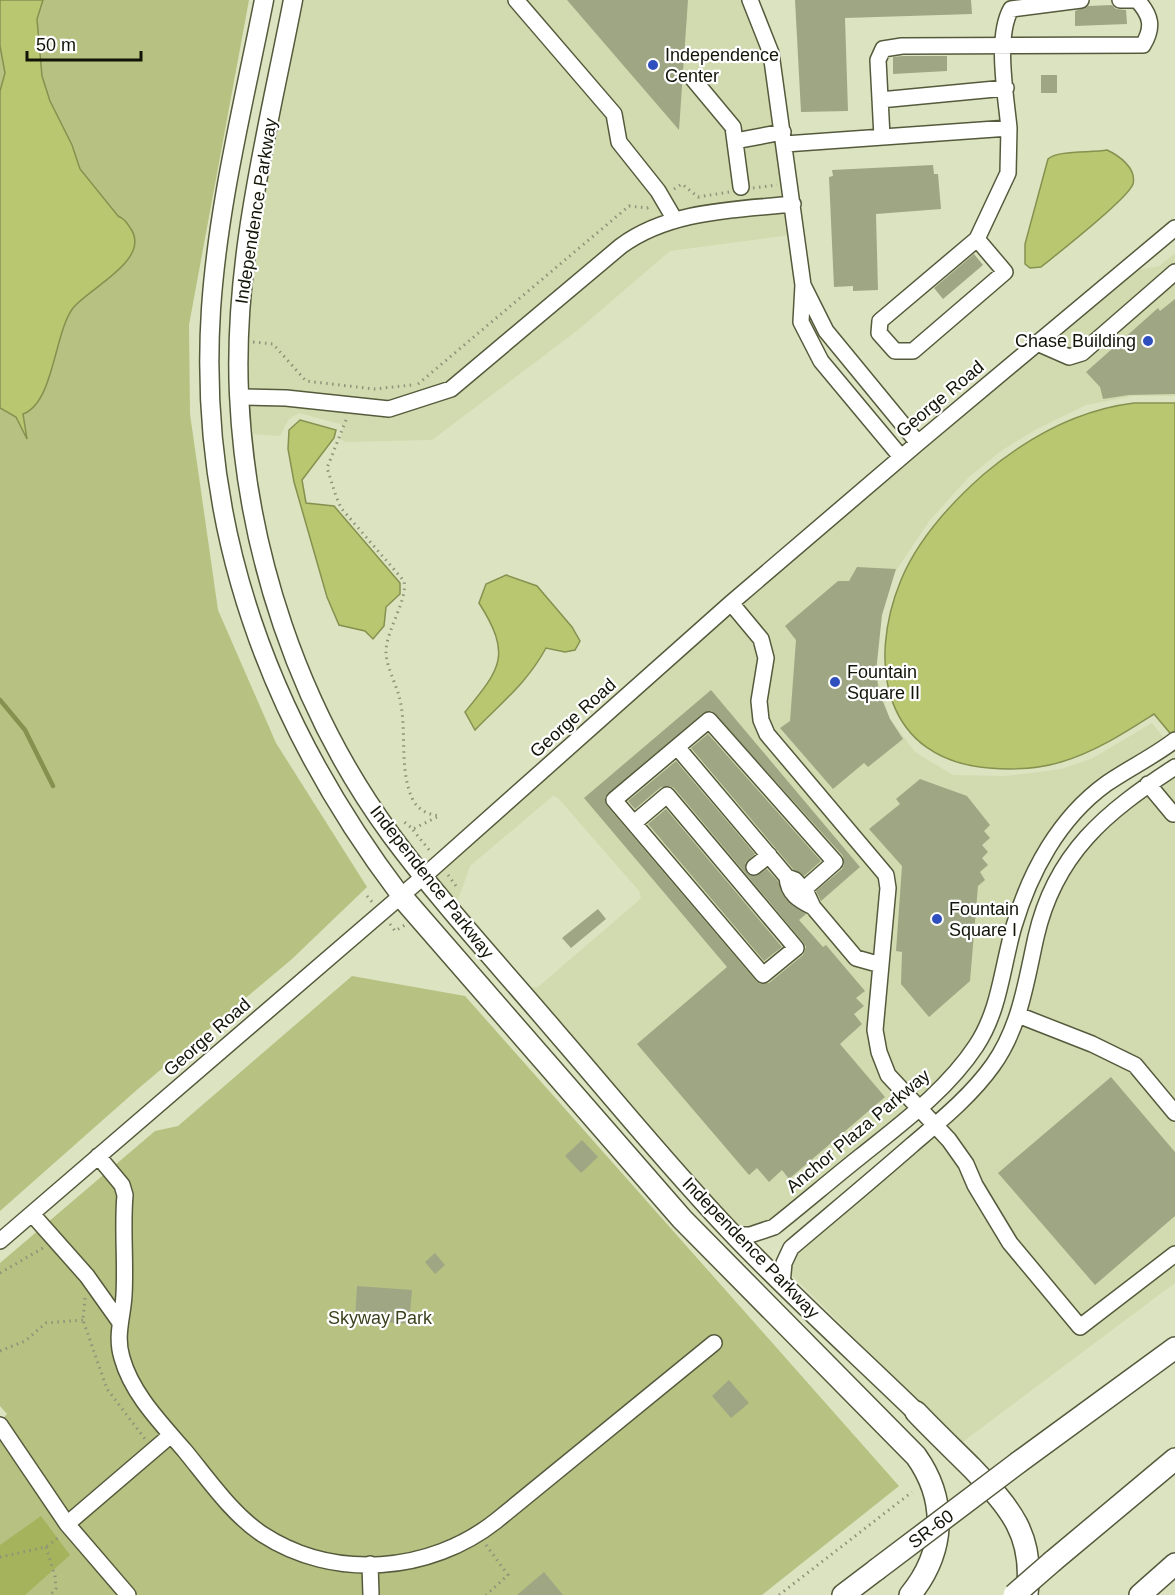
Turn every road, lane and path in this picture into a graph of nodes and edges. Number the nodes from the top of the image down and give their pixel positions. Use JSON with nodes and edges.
{"nodes":[{"id":1,"x":264,"y":0,"type":"edge"},
{"id":2,"x":293,"y":0,"type":"edge"},
{"id":3,"x":516,"y":0,"type":"edge"},
{"id":4,"x":750,"y":0,"type":"edge"},
{"id":5,"x":1081,"y":0,"type":"edge"},
{"id":6,"x":1120,"y":0,"type":"edge"},
{"id":7,"x":1137,"y":0,"type":"edge"},
{"id":8,"x":1054,"y":2,"type":"edge"},
{"id":9,"x":1004,"y":48,"type":"junction"},
{"id":10,"x":693,"y":79,"type":"dead end"},
{"id":11,"x":1006,"y":88,"type":"junction"},
{"id":12,"x":880,"y":100,"type":"junction"},
{"id":13,"x":1009,"y":128,"type":"junction"},
{"id":14,"x":882,"y":137,"type":"junction"},
{"id":15,"x":784,"y":138,"type":"junction"},
{"id":16,"x":735,"y":141,"type":"junction"},
{"id":17,"x":790,"y":182,"type":"junction"},
{"id":18,"x":739,"y":189,"type":"junction"},
{"id":19,"x":662,"y":198,"type":"junction"},
{"id":20,"x":793,"y":204,"type":"junction"},
{"id":21,"x":675,"y":220,"type":"junction"},
{"id":22,"x":1175,"y":228,"type":"edge"},
{"id":23,"x":977,"y":239,"type":"junction"},
{"id":24,"x":1175,"y":272,"type":"edge"},
{"id":25,"x":803,"y":285,"type":"junction"},
{"id":26,"x":254,"y":333,"type":"dead end"},
{"id":27,"x":253,"y":342,"type":"junction"},
{"id":28,"x":1037,"y":343,"type":"junction"},
{"id":29,"x":254,"y":353,"type":"dead end"},
{"id":30,"x":346,"y":386,"type":"junction"},
{"id":31,"x":239,"y":397,"type":"junction"},
{"id":32,"x":347,"y":404,"type":"junction"},
{"id":33,"x":918,"y":442,"type":"junction"},
{"id":34,"x":901,"y":457,"type":"junction"},
{"id":35,"x":731,"y":603,"type":"junction"},
{"id":36,"x":1175,"y":740,"type":"edge"},
{"id":37,"x":677,"y":747,"type":"junction"},
{"id":38,"x":1174,"y":768,"type":"edge"},
{"id":39,"x":1148,"y":784,"type":"junction"},
{"id":40,"x":1173,"y":814,"type":"dead end"},
{"id":41,"x":396,"y":815,"type":"dead end"},
{"id":42,"x":634,"y":823,"type":"junction"},
{"id":43,"x":769,"y":855,"type":"junction"},
{"id":44,"x":754,"y":867,"type":"dead end"},
{"id":45,"x":423,"y":877,"type":"junction"},
{"id":46,"x":810,"y":884,"type":"dead end"},
{"id":47,"x":401,"y":896,"type":"junction"},
{"id":48,"x":881,"y":965,"type":"junction"},
{"id":49,"x":1018,"y":1015,"type":"junction"},
{"id":50,"x":1173,"y":1107,"type":"edge"},
{"id":51,"x":919,"y":1109,"type":"junction"},
{"id":52,"x":935,"y":1125,"type":"junction"},
{"id":53,"x":98,"y":1156,"type":"junction"},
{"id":54,"x":32,"y":1214,"type":"junction"},
{"id":55,"x":734,"y":1235,"type":"junction"},
{"id":56,"x":0,"y":1241,"type":"edge"},
{"id":57,"x":50,"y":1253,"type":"dead end"},
{"id":58,"x":1175,"y":1254,"type":"edge"},
{"id":59,"x":0,"y":1273,"type":"edge"},
{"id":60,"x":782,"y":1284,"type":"junction"},
{"id":61,"x":86,"y":1296,"type":"dead end"},
{"id":62,"x":83,"y":1320,"type":"junction"},
{"id":63,"x":119,"y":1321,"type":"junction"},
{"id":64,"x":714,"y":1343,"type":"dead end"},
{"id":65,"x":1175,"y":1348,"type":"edge"},
{"id":66,"x":0,"y":1351,"type":"edge"},
{"id":67,"x":916,"y":1412,"type":"joint"},
{"id":68,"x":4,"y":1429,"type":"edge"},
{"id":69,"x":171,"y":1435,"type":"junction"},
{"id":70,"x":154,"y":1449,"type":"junction"},
{"id":71,"x":1175,"y":1459,"type":"edge"},
{"id":72,"x":912,"y":1492,"type":"dead end"},
{"id":73,"x":67,"y":1524,"type":"junction"},
{"id":74,"x":478,"y":1535,"type":"junction"},
{"id":75,"x":0,"y":1557,"type":"edge"},
{"id":76,"x":370,"y":1564,"type":"junction"},
{"id":77,"x":1172,"y":1565,"type":"edge"},
{"id":78,"x":50,"y":1595,"type":"edge"},
{"id":79,"x":128,"y":1595,"type":"edge"},
{"id":80,"x":371,"y":1595,"type":"edge"},
{"id":81,"x":486,"y":1595,"type":"edge"},
{"id":82,"x":779,"y":1595,"type":"edge"},
{"id":83,"x":843,"y":1595,"type":"edge"},
{"id":84,"x":910,"y":1595,"type":"edge"},
{"id":85,"x":1014,"y":1595,"type":"edge"},
{"id":86,"x":1027,"y":1595,"type":"edge"},
{"id":87,"x":1140,"y":1595,"type":"edge"}],
"edges":[{"from":1,"to":47,"type":"main road","name":"Independence Parkway"},
{"from":2,"to":31,"type":"main road","name":"Independence Parkway"},
{"from":3,"to":19,"type":"street"},
{"from":4,"to":15,"type":"street"},
{"from":5,"to":8,"type":"street"},
{"from":6,"to":7,"type":"street"},
{"from":7,"to":9,"type":"street"},
{"from":8,"to":9,"type":"street"},
{"from":9,"to":11,"type":"street"},
{"from":9,"to":12,"type":"street"},
{"from":10,"to":16,"type":"street"},
{"from":11,"to":12,"type":"street"},
{"from":11,"to":13,"type":"street"},
{"from":12,"to":14,"type":"street"},
{"from":13,"to":14,"type":"street"},
{"from":13,"to":23,"type":"street"},
{"from":14,"to":15,"type":"street"},
{"from":15,"to":16,"type":"street"},
{"from":15,"to":17,"type":"street"},
{"from":16,"to":18,"type":"street"},
{"from":17,"to":18,"type":"path"},
{"from":17,"to":20,"type":"street"},
{"from":18,"to":19,"type":"path"},
{"from":19,"to":21,"type":"street"},
{"from":19,"to":30,"type":"path"},
{"from":20,"to":21,"type":"street"},
{"from":20,"to":25,"type":"street"},
{"from":21,"to":32,"type":"street"},
{"from":22,"to":28,"type":"street","name":"George Road"},
{"from":23,"to":23,"type":"street"},
{"from":24,"to":28,"type":"street"},
{"from":25,"to":33,"type":"street"},
{"from":25,"to":34,"type":"street"},
{"from":26,"to":27,"type":"path"},
{"from":27,"to":29,"type":"path"},
{"from":27,"to":30,"type":"path"},
{"from":28,"to":33,"type":"street","name":"George Road"},
{"from":30,"to":32,"type":"path"},
{"from":31,"to":32,"type":"street"},
{"from":31,"to":45,"type":"main road","name":"Independence Parkway"},
{"from":32,"to":41,"type":"path"},
{"from":33,"to":34,"type":"street","name":"George Road"},
{"from":34,"to":35,"type":"street","name":"George Road"},
{"from":35,"to":45,"type":"street","name":"George Road"},
{"from":35,"to":48,"type":"street"},
{"from":36,"to":51,"type":"street","name":"Anchor Plaza Parkway"},
{"from":37,"to":42,"type":"street"},
{"from":37,"to":43,"type":"street"},
{"from":37,"to":46,"type":"street"},
{"from":38,"to":39,"type":"street"},
{"from":39,"to":40,"type":"street"},
{"from":39,"to":49,"type":"street"},
{"from":42,"to":42,"type":"street"},
{"from":43,"to":44,"type":"street"},
{"from":43,"to":48,"type":"street"},
{"from":45,"to":47,"type":"street","name":"George Road"},
{"from":45,"to":55,"type":"main road","name":"Independence Parkway"},
{"from":47,"to":53,"type":"street","name":"George Road"},
{"from":47,"to":84,"type":"highway"},
{"from":48,"to":51,"type":"street"},
{"from":49,"to":50,"type":"street"},
{"from":49,"to":52,"type":"street"},
{"from":51,"to":52,"type":"street"},
{"from":51,"to":55,"type":"street","name":"Anchor Plaza Parkway"},
{"from":52,"to":58,"type":"street"},
{"from":52,"to":60,"type":"street"},
{"from":53,"to":54,"type":"street","name":"George Road"},
{"from":53,"to":63,"type":"street"},
{"from":54,"to":56,"type":"street","name":"George Road"},
{"from":54,"to":63,"type":"street"},
{"from":55,"to":60,"type":"main road","name":"Independence Parkway"},
{"from":57,"to":59,"type":"path"},
{"from":60,"to":67,"type":"main road","name":"Independence Parkway"},
{"from":61,"to":62,"type":"path"},
{"from":62,"to":66,"type":"path"},
{"from":62,"to":70,"type":"path"},
{"from":63,"to":69,"type":"street"},
{"from":64,"to":74,"type":"street"},
{"from":65,"to":83,"type":"highway","name":"SR-60","number":"SR-60","bridge":true},
{"from":67,"to":86,"type":"highway"},
{"from":68,"to":73,"type":"street"},
{"from":69,"to":70,"type":"street"},
{"from":69,"to":76,"type":"street"},
{"from":70,"to":73,"type":"street"},
{"from":71,"to":85,"type":"highway","bridge":true},
{"from":72,"to":82,"type":"path"},
{"from":73,"to":79,"type":"street"},
{"from":74,"to":76,"type":"street"},
{"from":74,"to":81,"type":"path"},
{"from":75,"to":78,"type":"path"},
{"from":76,"to":80,"type":"street"},
{"from":77,"to":87,"type":"highway"}]}
